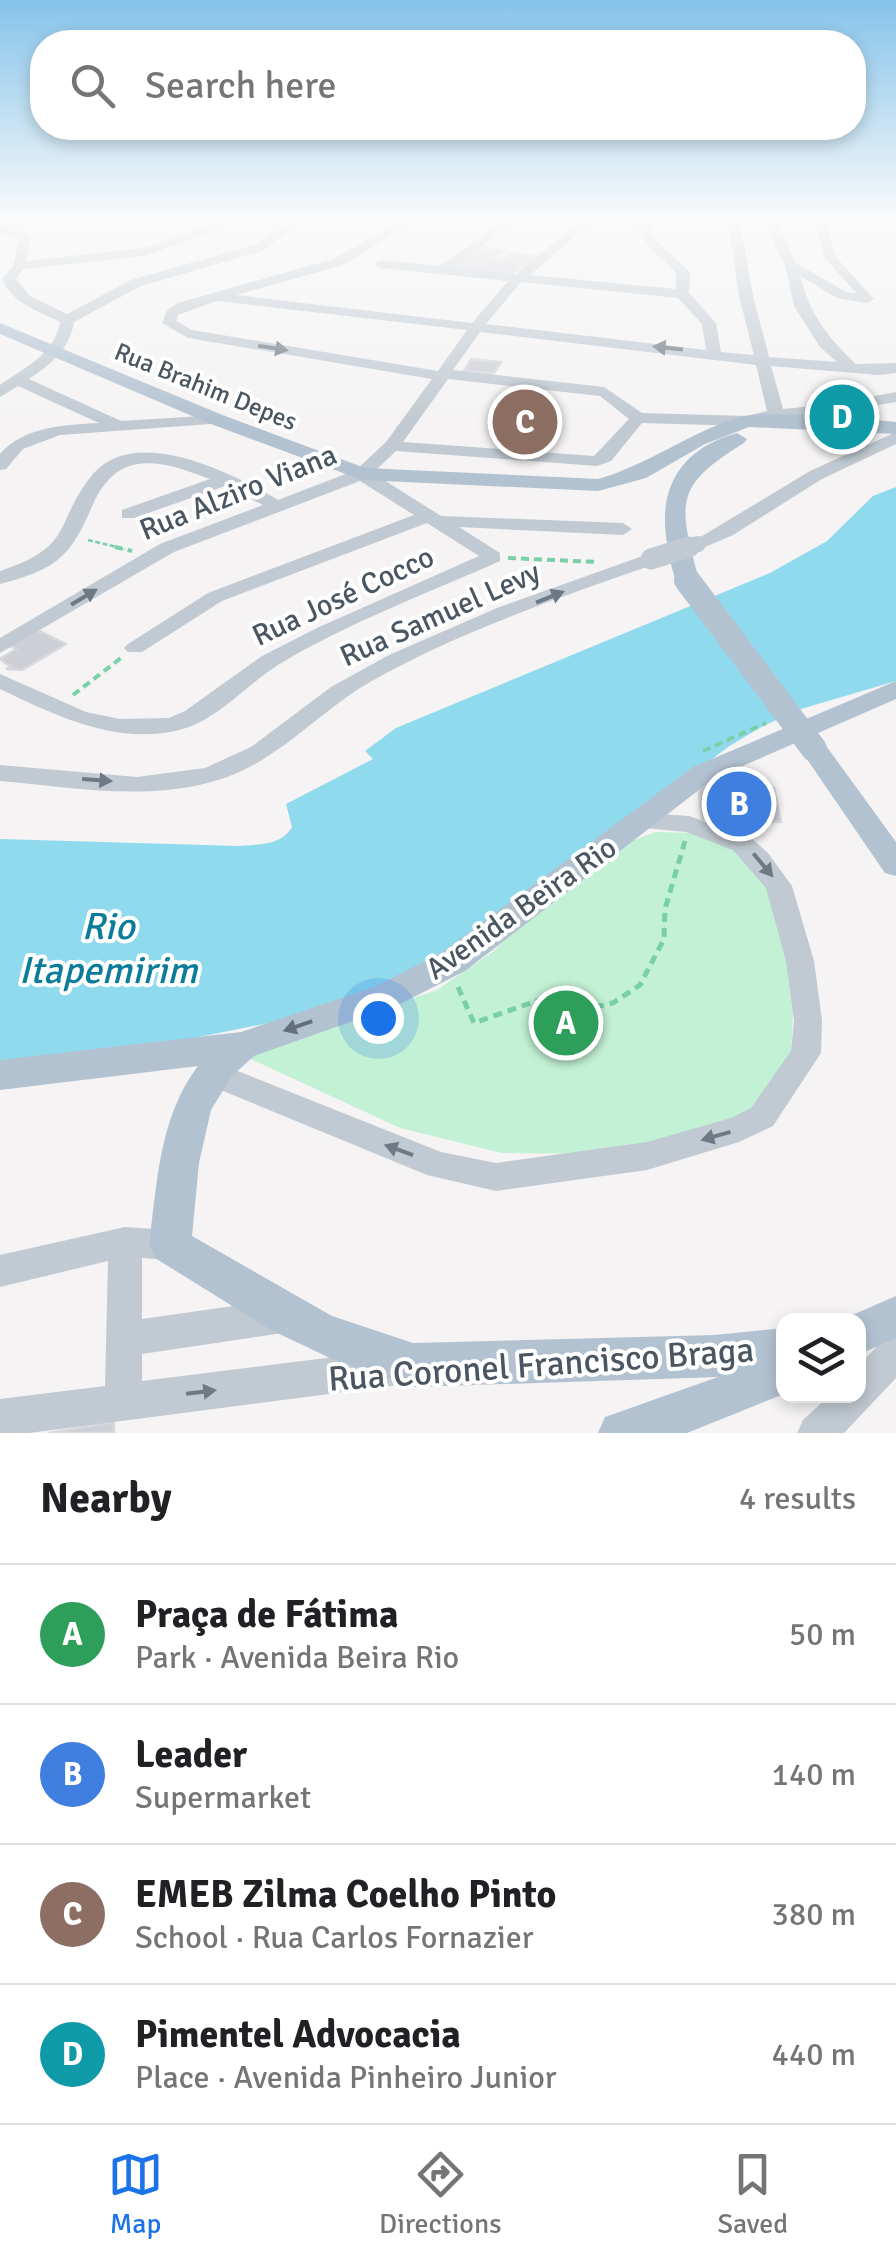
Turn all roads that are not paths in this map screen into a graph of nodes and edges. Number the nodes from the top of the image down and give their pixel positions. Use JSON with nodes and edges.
{"nodes":[{"id":1,"x":11,"y":288,"type":"edge"},
{"id":2,"x":126,"y":288,"type":"edge"},
{"id":3,"x":249,"y":288,"type":"edge"},
{"id":4,"x":509,"y":288,"type":"edge"},
{"id":5,"x":615,"y":288,"type":"edge"},
{"id":6,"x":682,"y":288,"type":"edge"},
{"id":7,"x":745,"y":288,"type":"edge"},
{"id":8,"x":797,"y":288,"type":"edge"},
{"id":9,"x":830,"y":288,"type":"edge"},
{"id":10,"x":856,"y":288,"type":"edge"},
{"id":11,"x":682,"y":294,"type":"junction"},
{"id":12,"x":217,"y":297,"type":"junction"},
{"id":13,"x":66,"y":320,"type":"junction"},
{"id":14,"x":477,"y":326,"type":"junction"},
{"id":15,"x":0,"y":328,"type":"edge"},
{"id":16,"x":56,"y":350,"type":"junction"},
{"id":17,"x":714,"y":353,"type":"junction"},
{"id":18,"x":764,"y":361,"type":"junction"},
{"id":19,"x":850,"y":366,"type":"junction"},
{"id":20,"x":896,"y":368,"type":"edge"},
{"id":21,"x":0,"y":372,"type":"edge"},
{"id":22,"x":444,"y":375,"type":"junction"},
{"id":23,"x":23,"y":376,"type":"junction"},
{"id":24,"x":0,"y":392,"type":"edge"},
{"id":25,"x":896,"y":397,"type":"edge"},
{"id":26,"x":638,"y":418,"type":"junction"},
{"id":27,"x":774,"y":418,"type":"junction"},
{"id":28,"x":218,"y":420,"type":"junction"},
{"id":29,"x":747,"y":422,"type":"junction"},
{"id":30,"x":118,"y":425,"type":"junction"},
{"id":31,"x":896,"y":428,"type":"edge"},
{"id":32,"x":896,"y":437,"type":"edge"},
{"id":33,"x":392,"y":446,"type":"junction"},
{"id":34,"x":0,"y":465,"type":"edge"},
{"id":35,"x":362,"y":474,"type":"junction"},
{"id":36,"x":230,"y":478,"type":"junction"},
{"id":37,"x":275,"y":505,"type":"junction"},
{"id":38,"x":128,"y":514,"type":"dead end"},
{"id":39,"x":432,"y":518,"type":"junction"},
{"id":40,"x":623,"y":528,"type":"dead end"},
{"id":41,"x":493,"y":557,"type":"joint"},
{"id":42,"x":0,"y":578,"type":"edge"},
{"id":43,"x":0,"y":647,"type":"edge"},
{"id":44,"x":135,"y":648,"type":"road end"},
{"id":45,"x":0,"y":681,"type":"edge"},
{"id":46,"x":896,"y":688,"type":"edge"},
{"id":47,"x":0,"y":773,"type":"edge"},
{"id":48,"x":643,"y":821,"type":"junction"},
{"id":49,"x":896,"y":865,"type":"edge"},
{"id":50,"x":242,"y":1046,"type":"junction"},
{"id":51,"x":210,"y":1072,"type":"junction"},
{"id":52,"x":0,"y":1075,"type":"edge"},
{"id":53,"x":125,"y":1242,"type":"junction"},
{"id":54,"x":170,"y":1245,"type":"junction"},
{"id":55,"x":0,"y":1272,"type":"edge"},
{"id":56,"x":283,"y":1316,"type":"junction"},
{"id":57,"x":896,"y":1316,"type":"edge"},
{"id":58,"x":866,"y":1330,"type":"edge"},
{"id":59,"x":124,"y":1339,"type":"junction"},
{"id":60,"x":776,"y":1349,"type":"edge"},
{"id":61,"x":896,"y":1352,"type":"edge"},
{"id":62,"x":413,"y":1366,"type":"junction"},
{"id":63,"x":776,"y":1374,"type":"edge"},
{"id":64,"x":866,"y":1384,"type":"edge"},
{"id":65,"x":123,"y":1402,"type":"junction"},
{"id":66,"x":848,"y":1403,"type":"edge"},
{"id":67,"x":0,"y":1418,"type":"edge"},
{"id":68,"x":621,"y":1433,"type":"edge"},
{"id":69,"x":816,"y":1433,"type":"edge"}],
"edges":[{"from":1,"to":13,"type":"street"},
{"from":2,"to":13,"type":"street"},
{"from":3,"to":12,"type":"street"},
{"from":4,"to":14,"type":"street"},
{"from":5,"to":11,"type":"street"},
{"from":6,"to":11,"type":"street"},
{"from":7,"to":18,"type":"street"},
{"from":8,"to":19,"type":"street"},
{"from":9,"to":10,"type":"street"},
{"from":11,"to":17,"type":"street"},
{"from":12,"to":14,"type":"street"},
{"from":12,"to":22,"type":"street","one_way":true},
{"from":13,"to":16,"type":"street"},
{"from":17,"to":14,"type":"street","one_way":true},
{"from":14,"to":22,"type":"street"},
{"from":15,"to":16,"type":"main road","name":"Rua Brahim Depes"},
{"from":16,"to":23,"type":"street"},
{"from":16,"to":28,"type":"main road","name":"Rua Brahim Depes"},
{"from":17,"to":18,"type":"street"},
{"from":18,"to":19,"type":"street"},
{"from":18,"to":27,"type":"street"},
{"from":19,"to":20,"type":"street"},
{"from":21,"to":23,"type":"street"},
{"from":22,"to":26,"type":"street"},
{"from":22,"to":33,"type":"street"},
{"from":23,"to":24,"type":"street"},
{"from":23,"to":30,"type":"street"},
{"from":25,"to":27,"type":"street"},
{"from":26,"to":29,"type":"street"},
{"from":26,"to":33,"type":"street"},
{"from":27,"to":29,"type":"main road"},
{"from":27,"to":31,"type":"main road"},
{"from":27,"to":49,"type":"main road","bridge":true},
{"from":28,"to":30,"type":"street"},
{"from":28,"to":35,"type":"main road","name":"Rua Brahim Depes"},
{"from":29,"to":35,"type":"main road","name":"Rua Alziro Viana"},
{"from":30,"to":34,"type":"street"},
{"from":47,"to":32,"type":"street","name":"Rua Samuel Levy","one_way":true,"bridge":true},
{"from":33,"to":35,"type":"street"},
{"from":35,"to":37,"type":"street","name":"Rua Alziro Viana"},
{"from":35,"to":39,"type":"street","name":"Rua Brahim Depes"},
{"from":36,"to":37,"type":"street"},
{"from":36,"to":38,"type":"street"},
{"from":36,"to":42,"type":"street"},
{"from":43,"to":37,"type":"street","name":"Rua Alziro Viana","one_way":true},
{"from":39,"to":40,"type":"street"},
{"from":39,"to":41,"type":"street","name":"Rua Brahim Depes"},
{"from":39,"to":44,"type":"street"},
{"from":41,"to":45,"type":"street","name":"Rua José Cocco"},
{"from":46,"to":48,"type":"main road","name":"Avenida Beira Rio"},
{"from":48,"to":50,"type":"main road","name":"Avenida Beira Rio","one_way":true},
{"from":48,"to":51,"type":"street","one_way":true},
{"from":50,"to":51,"type":"main road"},
{"from":50,"to":52,"type":"main road","name":"Avenida Beira Rio"},
{"from":51,"to":54,"type":"main road"},
{"from":53,"to":54,"type":"street"},
{"from":53,"to":55,"type":"street"},
{"from":53,"to":59,"type":"street"},
{"from":54,"to":56,"type":"main road"},
{"from":56,"to":59,"type":"street"},
{"from":56,"to":62,"type":"main road"},
{"from":57,"to":58,"type":"main road"},
{"from":59,"to":65,"type":"street"},
{"from":60,"to":62,"type":"main road","name":"Rua Coronel Francisco Braga"},
{"from":61,"to":64,"type":"street"},
{"from":65,"to":62,"type":"street","name":"Rua Coronel Francisco Braga","one_way":true},
{"from":63,"to":68,"type":"main road"},
{"from":65,"to":67,"type":"street","name":"Rua Coronel Francisco Braga"},
{"from":66,"to":69,"type":"street"}]}
